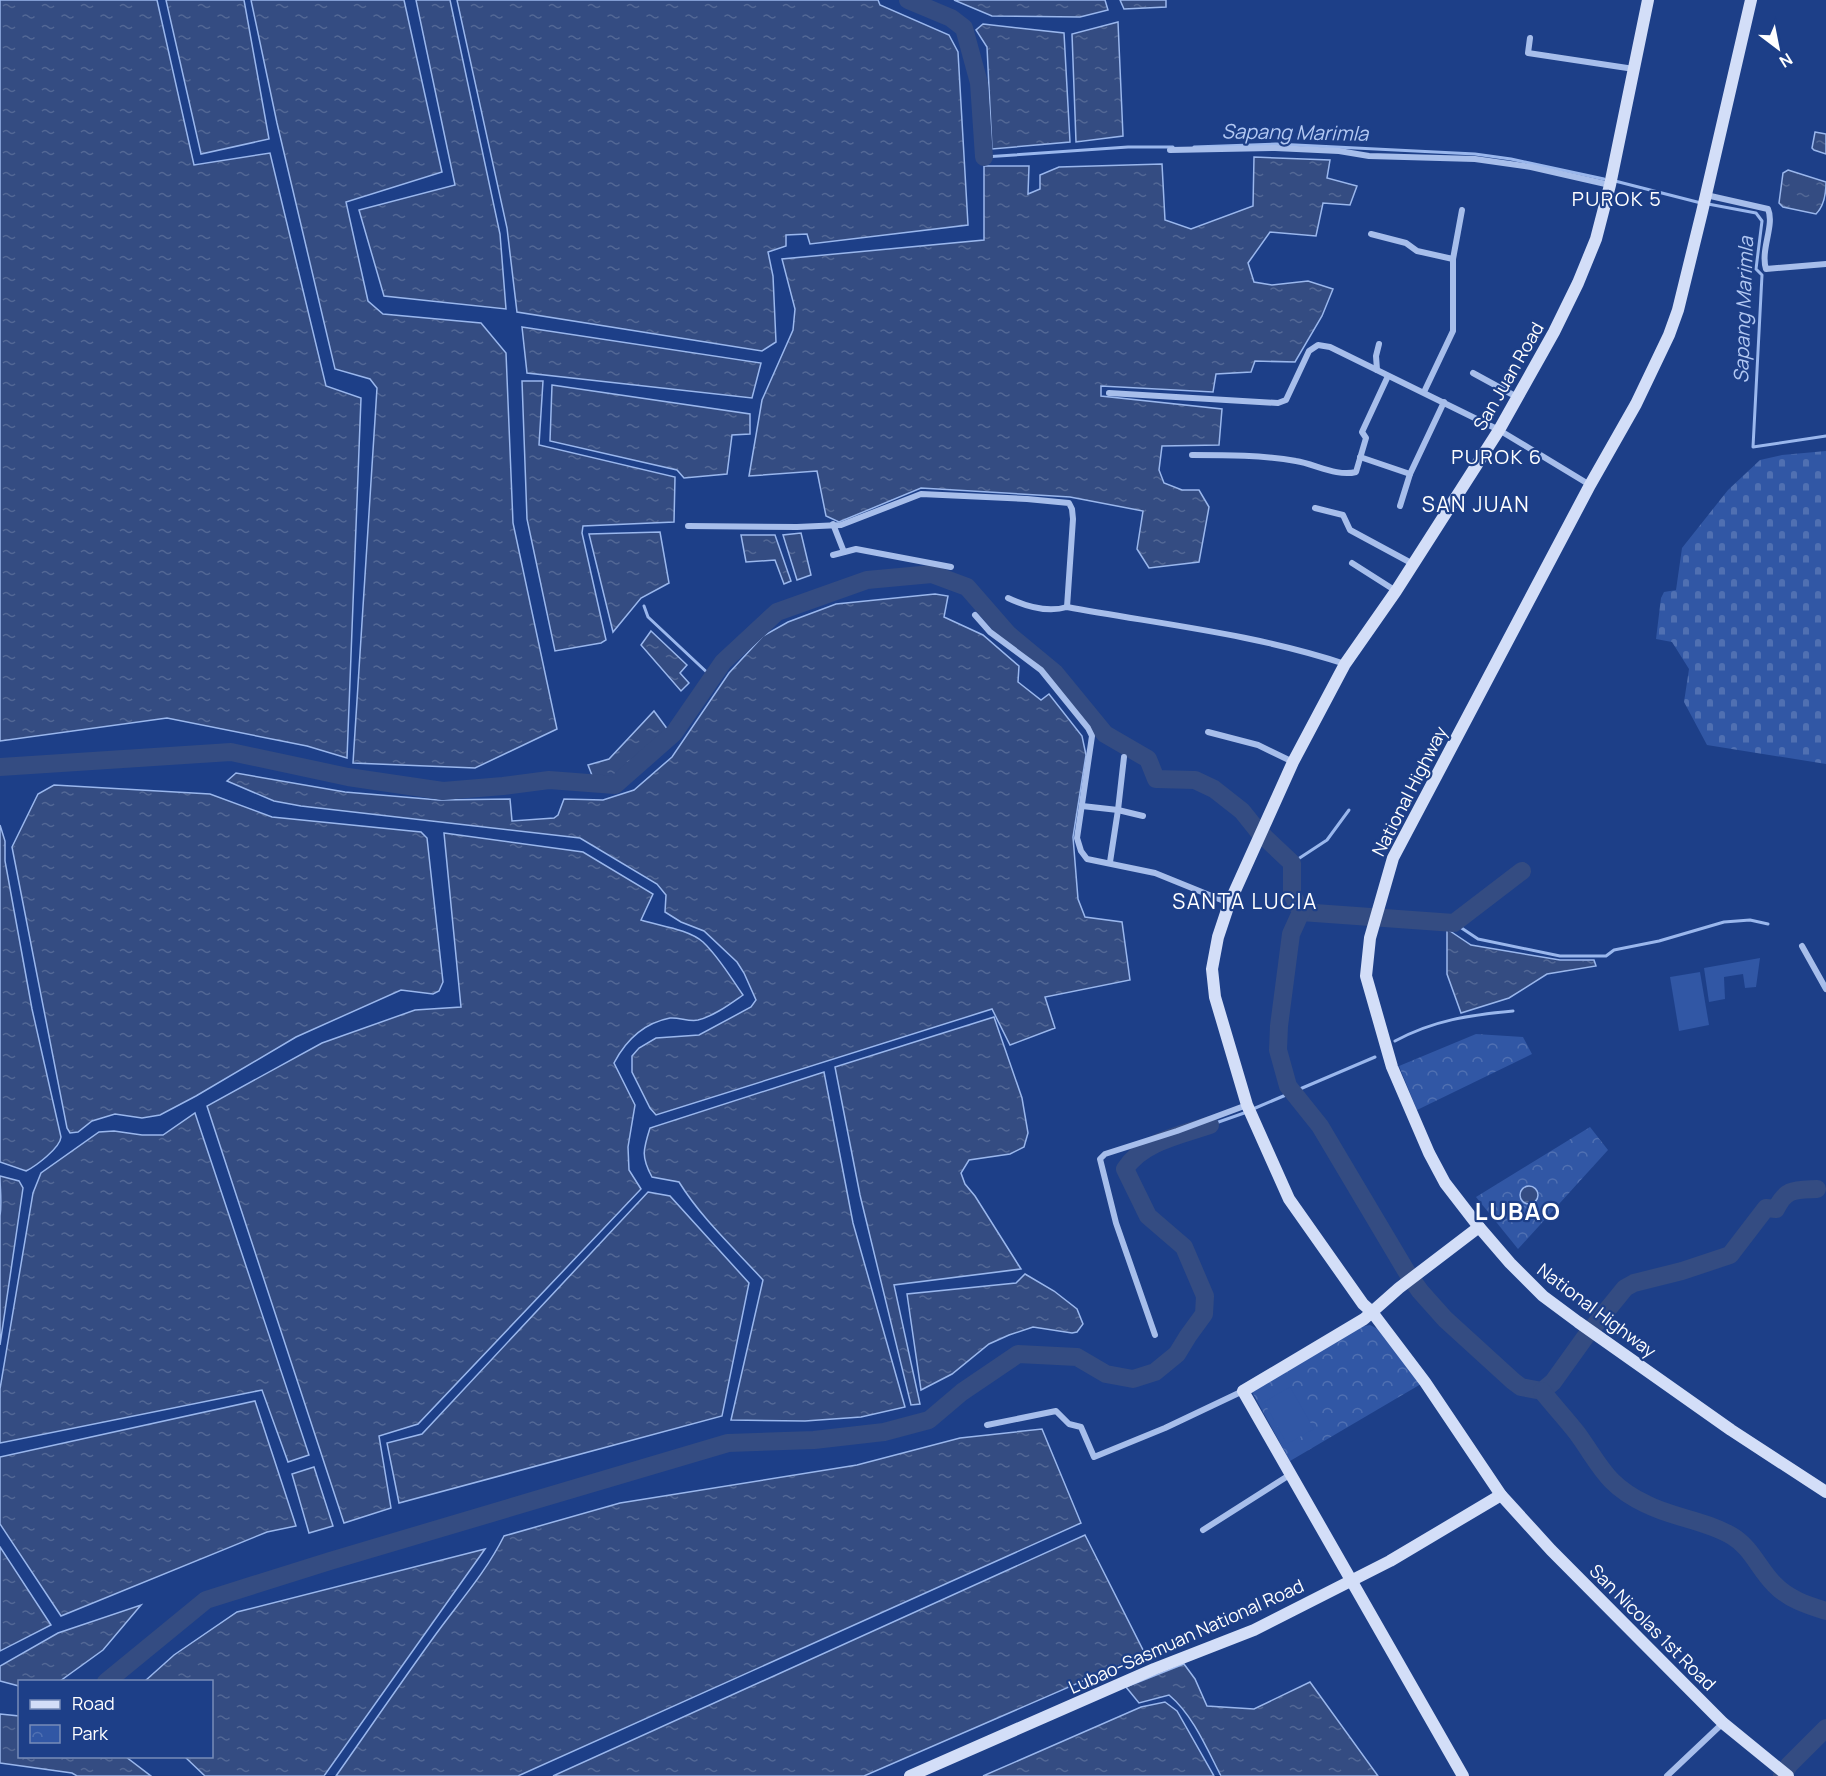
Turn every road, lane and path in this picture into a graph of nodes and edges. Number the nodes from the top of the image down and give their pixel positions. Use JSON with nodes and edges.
{"nodes":[{"id":1,"x":1648,"y":0,"type":"edge"},
{"id":2,"x":1751,"y":0,"type":"edge"},
{"id":3,"x":1530,"y":38,"type":"dead end"},
{"id":4,"x":1634,"y":69,"type":"junction"},
{"id":5,"x":1170,"y":150,"type":"dead end"},
{"id":6,"x":1610,"y":185,"type":"junction"},
{"id":7,"x":1704,"y":203,"type":"junction"},
{"id":8,"x":1462,"y":210,"type":"dead end"},
{"id":9,"x":1371,"y":234,"type":"dead end"},
{"id":10,"x":1453,"y":259,"type":"junction"},
{"id":11,"x":1826,"y":264,"type":"edge"},
{"id":12,"x":1379,"y":344,"type":"dead end"},
{"id":13,"x":1377,"y":370,"type":"junction"},
{"id":14,"x":1473,"y":373,"type":"dead end"},
{"id":15,"x":1388,"y":376,"type":"junction"},
{"id":16,"x":1424,"y":392,"type":"junction"},
{"id":17,"x":1109,"y":393,"type":"dead end"},
{"id":18,"x":1517,"y":397,"type":"junction"},
{"id":19,"x":1444,"y":402,"type":"junction"},
{"id":20,"x":1499,"y":430,"type":"junction"},
{"id":21,"x":1192,"y":454,"type":"dead end"},
{"id":22,"x":1360,"y":457,"type":"junction"},
{"id":23,"x":1410,"y":474,"type":"junction"},
{"id":24,"x":1590,"y":485,"type":"junction"},
{"id":25,"x":1400,"y":506,"type":"dead end"},
{"id":26,"x":1315,"y":508,"type":"dead end"},
{"id":27,"x":833,"y":524,"type":"junction"},
{"id":28,"x":688,"y":526,"type":"dead end"},
{"id":29,"x":844,"y":552,"type":"junction"},
{"id":30,"x":833,"y":555,"type":"dead end"},
{"id":31,"x":1352,"y":563,"type":"dead end"},
{"id":32,"x":1413,"y":564,"type":"junction"},
{"id":33,"x":951,"y":567,"type":"dead end"},
{"id":34,"x":1396,"y":591,"type":"junction"},
{"id":35,"x":1008,"y":598,"type":"dead end"},
{"id":36,"x":1067,"y":607,"type":"junction"},
{"id":37,"x":975,"y":615,"type":"dead end"},
{"id":38,"x":1345,"y":664,"type":"junction"},
{"id":39,"x":1208,"y":732,"type":"dead end"},
{"id":40,"x":1124,"y":757,"type":"dead end"},
{"id":41,"x":1293,"y":762,"type":"junction"},
{"id":42,"x":1082,"y":806,"type":"junction"},
{"id":43,"x":1118,"y":810,"type":"junction"},
{"id":44,"x":1143,"y":816,"type":"dead end"},
{"id":45,"x":1110,"y":862,"type":"junction"},
{"id":46,"x":1229,"y":904,"type":"junction"},
{"id":47,"x":1802,"y":946,"type":"dead end"},
{"id":48,"x":1826,"y":989,"type":"edge"},
{"id":49,"x":1249,"y":1110,"type":"junction"},
{"id":50,"x":1479,"y":1227,"type":"junction"},
{"id":51,"x":1371,"y":1312,"type":"junction"},
{"id":52,"x":1155,"y":1335,"type":"dead end"},
{"id":53,"x":1244,"y":1391,"type":"junction"},
{"id":54,"x":987,"y":1425,"type":"dead end"},
{"id":55,"x":1292,"y":1473,"type":"junction"},
{"id":56,"x":1826,"y":1492,"type":"edge"},
{"id":57,"x":1501,"y":1495,"type":"junction"},
{"id":58,"x":1203,"y":1530,"type":"dead end"},
{"id":59,"x":1351,"y":1581,"type":"junction"},
{"id":60,"x":1723,"y":1723,"type":"junction"},
{"id":61,"x":910,"y":1776,"type":"edge"},
{"id":62,"x":1463,"y":1776,"type":"edge"},
{"id":63,"x":1667,"y":1776,"type":"edge"},
{"id":64,"x":1788,"y":1776,"type":"edge"}],
"edges":[{"from":1,"to":4,"type":"main road","name":"San Juan Road"},
{"from":2,"to":7,"type":"main road","name":"National Highway"},
{"from":3,"to":4,"type":"street"},
{"from":4,"to":6,"type":"main road","name":"San Juan Road"},
{"from":5,"to":6,"type":"street"},
{"from":6,"to":18,"type":"main road","name":"San Juan Road"},
{"from":7,"to":11,"type":"street"},
{"from":7,"to":24,"type":"main road","name":"National Highway"},
{"from":8,"to":10,"type":"street"},
{"from":9,"to":10,"type":"street"},
{"from":10,"to":16,"type":"street"},
{"from":12,"to":13,"type":"street"},
{"from":13,"to":15,"type":"street"},
{"from":13,"to":17,"type":"street"},
{"from":14,"to":18,"type":"street"},
{"from":15,"to":16,"type":"street"},
{"from":15,"to":22,"type":"street"},
{"from":16,"to":19,"type":"street"},
{"from":18,"to":20,"type":"main road","name":"San Juan Road"},
{"from":19,"to":20,"type":"street"},
{"from":19,"to":23,"type":"street"},
{"from":20,"to":24,"type":"street"},
{"from":20,"to":32,"type":"main road","name":"San Juan Road"},
{"from":21,"to":22,"type":"street"},
{"from":22,"to":23,"type":"street"},
{"from":23,"to":25,"type":"street"},
{"from":24,"to":50,"type":"main road","name":"National Highway"},
{"from":26,"to":32,"type":"street"},
{"from":27,"to":28,"type":"street"},
{"from":27,"to":29,"type":"street"},
{"from":27,"to":36,"type":"street"},
{"from":29,"to":30,"type":"street"},
{"from":29,"to":33,"type":"street"},
{"from":31,"to":34,"type":"street"},
{"from":32,"to":34,"type":"main road","name":"San Juan Road"},
{"from":34,"to":38,"type":"main road","name":"San Juan Road"},
{"from":35,"to":36,"type":"street"},
{"from":36,"to":38,"type":"street"},
{"from":37,"to":42,"type":"street"},
{"from":38,"to":41,"type":"main road","name":"San Juan Road"},
{"from":39,"to":41,"type":"street"},
{"from":40,"to":43,"type":"street"},
{"from":41,"to":46,"type":"main road","name":"San Juan Road"},
{"from":42,"to":43,"type":"street"},
{"from":42,"to":45,"type":"street"},
{"from":43,"to":44,"type":"street"},
{"from":43,"to":45,"type":"street"},
{"from":45,"to":46,"type":"street"},
{"from":46,"to":49,"type":"main road","name":"San Juan Road"},
{"from":47,"to":48,"type":"street"},
{"from":49,"to":51,"type":"main road","name":"San Nicolas 1st Road"},
{"from":49,"to":52,"type":"street"},
{"from":50,"to":51,"type":"main road"},
{"from":50,"to":56,"type":"main road","name":"National Highway"},
{"from":51,"to":53,"type":"main road"},
{"from":51,"to":57,"type":"main road","name":"San Nicolas 1st Road"},
{"from":53,"to":54,"type":"street"},
{"from":53,"to":55,"type":"main road"},
{"from":55,"to":58,"type":"street"},
{"from":55,"to":59,"type":"main road"},
{"from":57,"to":59,"type":"main road","name":"Lubao-Sasmuan National Road"},
{"from":57,"to":60,"type":"main road","name":"San Nicolas 1st Road"},
{"from":59,"to":61,"type":"main road","name":"Lubao-Sasmuan National Road"},
{"from":59,"to":62,"type":"main road"},
{"from":60,"to":63,"type":"street"},
{"from":60,"to":64,"type":"main road","name":"San Nicolas 1st Road"}]}
